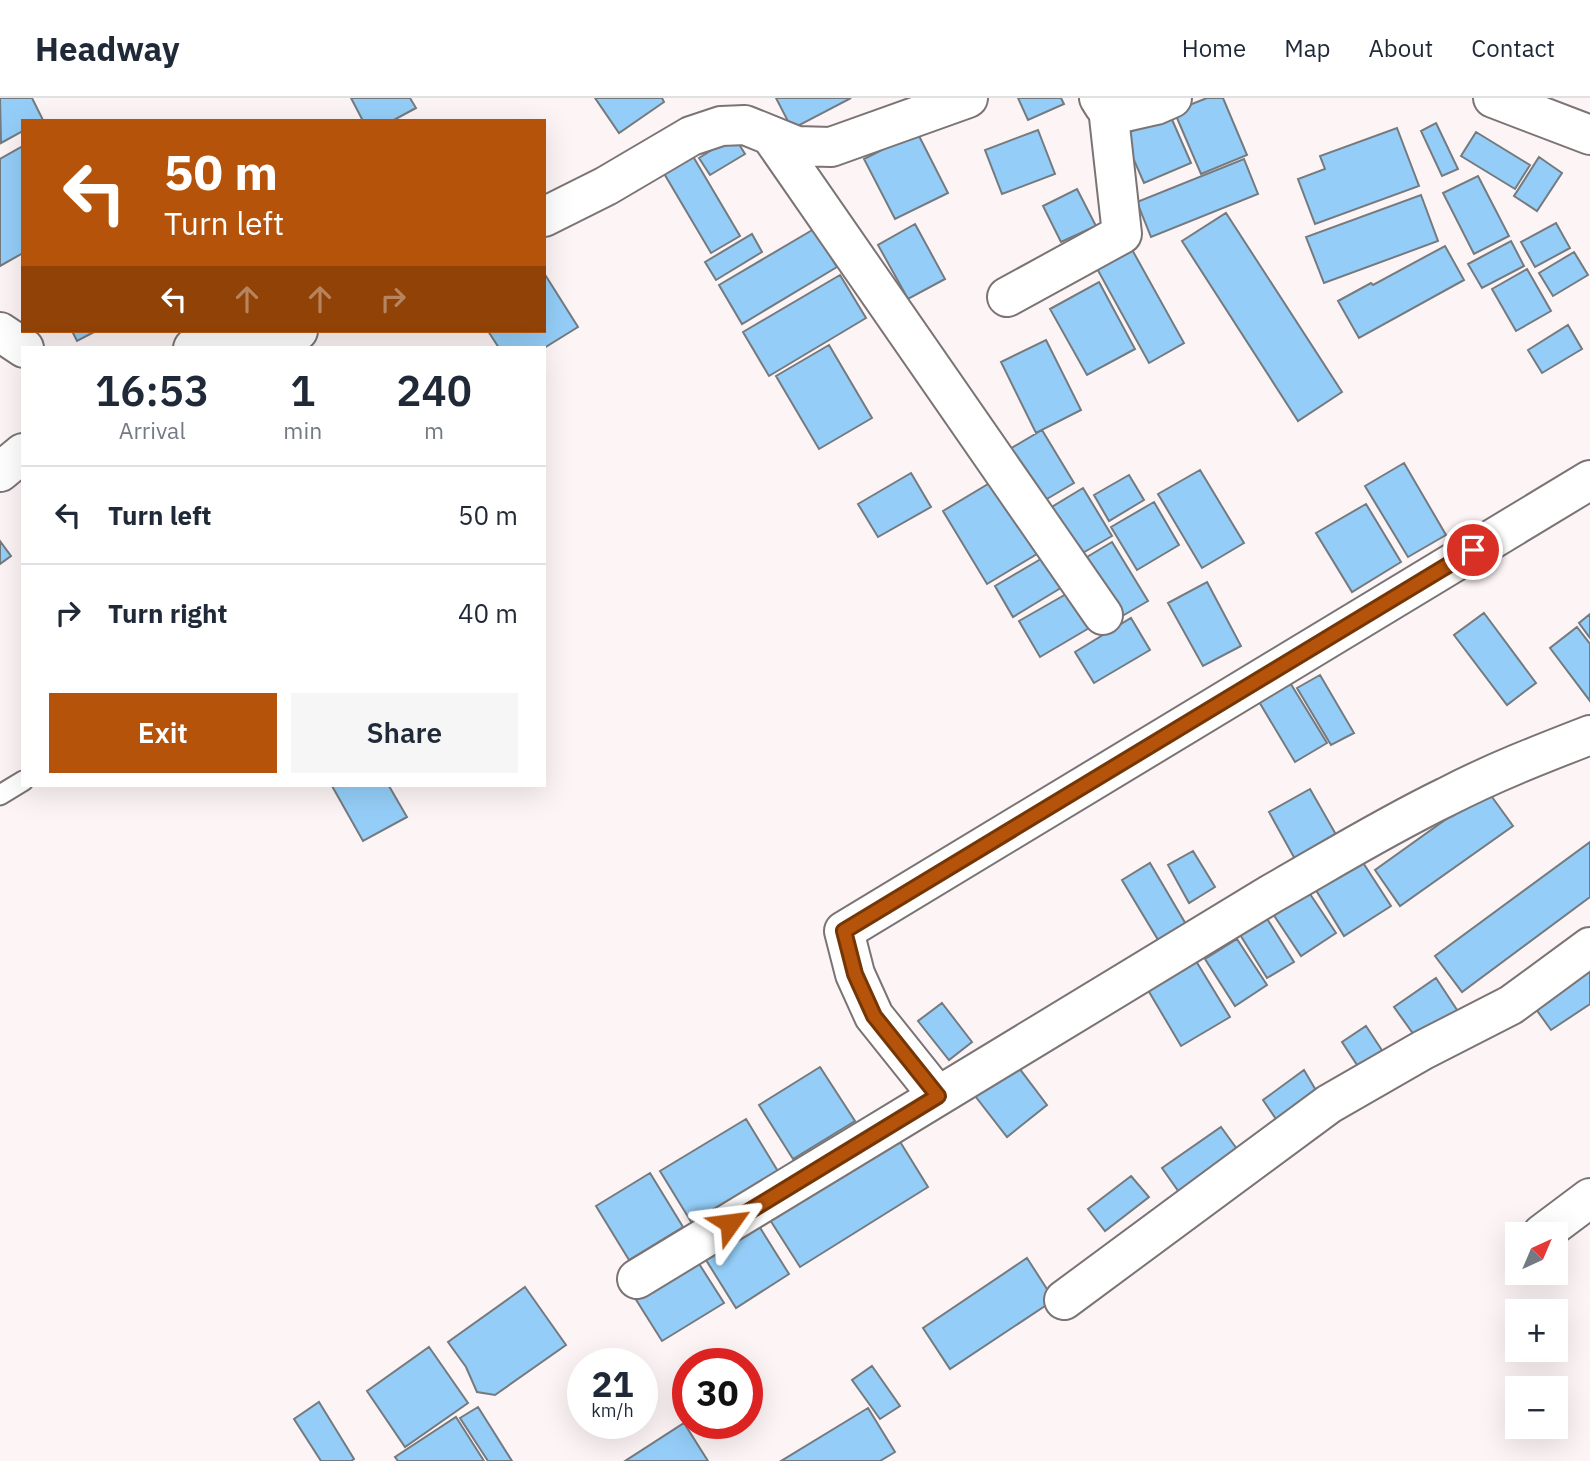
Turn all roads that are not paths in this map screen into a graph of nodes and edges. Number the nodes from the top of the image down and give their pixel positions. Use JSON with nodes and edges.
{"nodes":[{"id":1,"x":968,"y":98,"type":"edge"},
{"id":2,"x":1172,"y":98,"type":"edge"},
{"id":3,"x":1493,"y":98,"type":"edge"},
{"id":4,"x":1103,"y":103,"type":"edge"},
{"id":5,"x":1590,"y":135,"type":"edge"},
{"id":6,"x":771,"y":136,"type":"junction"},
{"id":7,"x":546,"y":216,"type":"edge"},
{"id":8,"x":1007,"y":296,"type":"dead end"},
{"id":9,"x":0,"y":332,"type":"edge"},
{"id":10,"x":286,"y":333,"type":"edge"},
{"id":11,"x":21,"y":346,"type":"edge"},
{"id":12,"x":205,"y":346,"type":"edge"},
{"id":13,"x":21,"y":455,"type":"edge"},
{"id":14,"x":0,"y":472,"type":"edge"},
{"id":15,"x":1590,"y":480,"type":"edge"},
{"id":16,"x":1103,"y":615,"type":"dead end"},
{"id":17,"x":1590,"y":735,"type":"edge"},
{"id":18,"x":21,"y":782,"type":"edge"},
{"id":19,"x":0,"y":795,"type":"edge"},
{"id":20,"x":1590,"y":947,"type":"edge"},
{"id":21,"x":938,"y":1096,"type":"junction"},
{"id":22,"x":1590,"y":1198,"type":"edge"},
{"id":23,"x":1558,"y":1222,"type":"edge"},
{"id":24,"x":638,"y":1279,"type":"dead end"},
{"id":25,"x":1064,"y":1300,"type":"dead end"}],
"edges":[{"from":1,"to":6,"type":"street"},
{"from":2,"to":4,"type":"street"},
{"from":3,"to":5,"type":"street"},
{"from":4,"to":8,"type":"street"},
{"from":6,"to":7,"type":"street"},
{"from":6,"to":16,"type":"street"},
{"from":9,"to":11,"type":"street"},
{"from":10,"to":12,"type":"street"},
{"from":13,"to":14,"type":"street"},
{"from":15,"to":21,"type":"street"},
{"from":17,"to":21,"type":"street"},
{"from":18,"to":19,"type":"lane"},
{"from":20,"to":25,"type":"street"},
{"from":21,"to":24,"type":"street"},
{"from":22,"to":23,"type":"street"}]}
